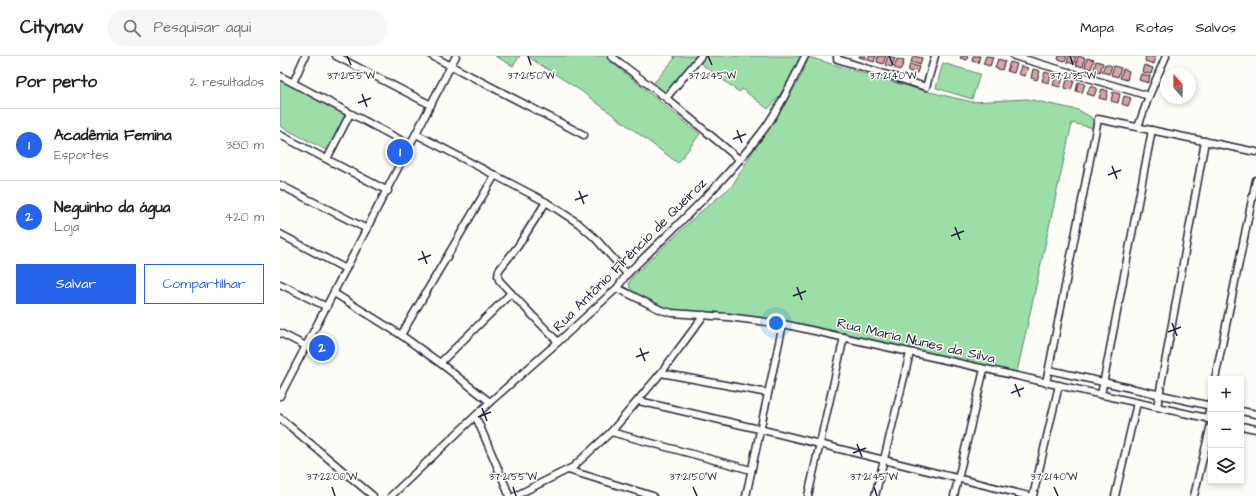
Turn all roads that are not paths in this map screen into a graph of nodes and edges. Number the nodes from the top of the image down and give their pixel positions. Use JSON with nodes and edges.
{"nodes":[{"id":1,"x":305,"y":56,"type":"edge"},
{"id":2,"x":336,"y":56,"type":"edge"},
{"id":3,"x":432,"y":56,"type":"edge"},
{"id":4,"x":456,"y":56,"type":"edge"},
{"id":5,"x":611,"y":56,"type":"edge"},
{"id":6,"x":701,"y":56,"type":"edge"},
{"id":7,"x":805,"y":56,"type":"edge"},
{"id":8,"x":837,"y":56,"type":"edge"},
{"id":9,"x":935,"y":56,"type":"edge"},
{"id":10,"x":1014,"y":56,"type":"edge"},
{"id":11,"x":1166,"y":56,"type":"edge"},
{"id":12,"x":451,"y":66,"type":"junction"},
{"id":13,"x":280,"y":76,"type":"edge"},
{"id":14,"x":293,"y":83,"type":"junction"},
{"id":15,"x":1149,"y":96,"type":"junction"},
{"id":16,"x":666,"y":98,"type":"junction"},
{"id":17,"x":431,"y":105,"type":"junction"},
{"id":18,"x":350,"y":114,"type":"junction"},
{"id":19,"x":1138,"y":127,"type":"junction"},
{"id":20,"x":1152,"y":130,"type":"junction"},
{"id":21,"x":416,"y":134,"type":"junction"},
{"id":22,"x":584,"y":135,"type":"dead end"},
{"id":23,"x":280,"y":136,"type":"edge"},
{"id":24,"x":1205,"y":141,"type":"junction"},
{"id":25,"x":410,"y":145,"type":"junction"},
{"id":26,"x":1256,"y":152,"type":"edge"},
{"id":27,"x":327,"y":159,"type":"junction"},
{"id":28,"x":740,"y":160,"type":"junction"},
{"id":29,"x":495,"y":175,"type":"junction"},
{"id":30,"x":1256,"y":180,"type":"edge"},
{"id":31,"x":280,"y":185,"type":"edge"},
{"id":32,"x":388,"y":190,"type":"junction"},
{"id":33,"x":546,"y":202,"type":"junction"},
{"id":34,"x":367,"y":229,"type":"junction"},
{"id":35,"x":280,"y":234,"type":"edge"},
{"id":36,"x":346,"y":269,"type":"junction"},
{"id":37,"x":627,"y":274,"type":"junction"},
{"id":38,"x":280,"y":284,"type":"edge"},
{"id":39,"x":617,"y":288,"type":"junction"},
{"id":40,"x":334,"y":293,"type":"junction"},
{"id":41,"x":511,"y":293,"type":"junction"},
{"id":42,"x":327,"y":307,"type":"junction"},
{"id":43,"x":704,"y":315,"type":"junction"},
{"id":44,"x":783,"y":324,"type":"junction"},
{"id":45,"x":280,"y":333,"type":"edge"},
{"id":46,"x":401,"y":335,"type":"junction"},
{"id":47,"x":844,"y":338,"type":"junction"},
{"id":48,"x":558,"y":342,"type":"junction"},
{"id":49,"x":306,"y":346,"type":"junction"},
{"id":50,"x":910,"y":352,"type":"junction"},
{"id":51,"x":440,"y":363,"type":"junction"},
{"id":52,"x":984,"y":369,"type":"junction"},
{"id":53,"x":1049,"y":370,"type":"junction"},
{"id":54,"x":661,"y":373,"type":"junction"},
{"id":55,"x":1216,"y":376,"type":"edge"},
{"id":56,"x":1104,"y":382,"type":"junction"},
{"id":57,"x":1046,"y":383,"type":"junction"},
{"id":58,"x":283,"y":384,"type":"edge"},
{"id":59,"x":1058,"y":385,"type":"junction"},
{"id":60,"x":768,"y":393,"type":"junction"},
{"id":61,"x":1160,"y":394,"type":"junction"},
{"id":62,"x":1101,"y":395,"type":"junction"},
{"id":63,"x":280,"y":396,"type":"edge"},
{"id":64,"x":639,"y":401,"type":"junction"},
{"id":65,"x":490,"y":402,"type":"junction"},
{"id":66,"x":1137,"y":403,"type":"junction"},
{"id":67,"x":1208,"y":403,"type":"edge"},
{"id":68,"x":1157,"y":407,"type":"junction"},
{"id":69,"x":1244,"y":412,"type":"edge"},
{"id":70,"x":1256,"y":414,"type":"edge"},
{"id":71,"x":476,"y":417,"type":"junction"},
{"id":72,"x":280,"y":418,"type":"edge"},
{"id":73,"x":1208,"y":420,"type":"edge"},
{"id":74,"x":1244,"y":427,"type":"edge"},
{"id":75,"x":759,"y":429,"type":"junction"},
{"id":76,"x":1256,"y":429,"type":"edge"},
{"id":77,"x":1208,"y":430,"type":"edge"},
{"id":78,"x":611,"y":432,"type":"junction"},
{"id":79,"x":820,"y":444,"type":"junction"},
{"id":80,"x":884,"y":460,"type":"junction"},
{"id":81,"x":568,"y":470,"type":"junction"},
{"id":82,"x":751,"y":470,"type":"junction"},
{"id":83,"x":958,"y":479,"type":"junction"},
{"id":84,"x":374,"y":496,"type":"edge"},
{"id":85,"x":391,"y":496,"type":"edge"},
{"id":86,"x":509,"y":496,"type":"edge"},
{"id":87,"x":515,"y":496,"type":"edge"},
{"id":88,"x":653,"y":496,"type":"edge"},
{"id":89,"x":746,"y":496,"type":"edge"},
{"id":90,"x":808,"y":496,"type":"edge"},
{"id":91,"x":875,"y":496,"type":"edge"},
{"id":92,"x":954,"y":496,"type":"edge"},
{"id":93,"x":1029,"y":496,"type":"edge"},
{"id":94,"x":1033,"y":496,"type":"edge"},
{"id":95,"x":1115,"y":496,"type":"edge"},
{"id":96,"x":1194,"y":496,"type":"edge"}],
"edges":[{"from":1,"to":14,"type":"street"},
{"from":2,"to":17,"type":"street"},
{"from":3,"to":12,"type":"street"},
{"from":4,"to":12,"type":"street"},
{"from":5,"to":16,"type":"street"},
{"from":6,"to":16,"type":"street"},
{"from":7,"to":28,"type":"street","name":"Rua Antônio Flrêncio de Queiroz"},
{"from":8,"to":9,"type":"street"},
{"from":10,"to":15,"type":"street"},
{"from":11,"to":15,"type":"street"},
{"from":12,"to":17,"type":"street"},
{"from":12,"to":22,"type":"street"},
{"from":13,"to":14,"type":"street"},
{"from":14,"to":18,"type":"street"},
{"from":15,"to":19,"type":"street"},
{"from":16,"to":28,"type":"street"},
{"from":17,"to":21,"type":"street"},
{"from":18,"to":25,"type":"street"},
{"from":18,"to":27,"type":"street"},
{"from":19,"to":20,"type":"street"},
{"from":19,"to":53,"type":"street"},
{"from":20,"to":24,"type":"street"},
{"from":20,"to":56,"type":"street"},
{"from":21,"to":25,"type":"street"},
{"from":21,"to":29,"type":"street"},
{"from":23,"to":27,"type":"street"},
{"from":24,"to":26,"type":"street"},
{"from":24,"to":61,"type":"street"},
{"from":25,"to":32,"type":"street"},
{"from":27,"to":32,"type":"street"},
{"from":28,"to":37,"type":"street","name":"Rua Antônio Flrêncio de Queiroz"},
{"from":29,"to":33,"type":"street"},
{"from":29,"to":46,"type":"street"},
{"from":30,"to":55,"type":"street"},
{"from":31,"to":34,"type":"street"},
{"from":32,"to":34,"type":"street"},
{"from":33,"to":37,"type":"street"},
{"from":33,"to":41,"type":"street"},
{"from":34,"to":36,"type":"street"},
{"from":35,"to":36,"type":"street"},
{"from":36,"to":40,"type":"street"},
{"from":37,"to":39,"type":"street","name":"Rua Antônio Flrêncio de Queiroz"},
{"from":38,"to":42,"type":"street"},
{"from":39,"to":43,"type":"street","name":"Rua Maria Nunes da Silva"},
{"from":39,"to":48,"type":"street","name":"Rua Antônio Flrêncio de Queiroz"},
{"from":40,"to":42,"type":"street"},
{"from":40,"to":46,"type":"street"},
{"from":41,"to":48,"type":"street"},
{"from":41,"to":51,"type":"street"},
{"from":42,"to":49,"type":"street"},
{"from":43,"to":44,"type":"street","name":"Rua Maria Nunes da Silva"},
{"from":43,"to":54,"type":"street"},
{"from":44,"to":47,"type":"street","name":"Rua Maria Nunes da Silva"},
{"from":44,"to":60,"type":"street"},
{"from":45,"to":49,"type":"street"},
{"from":46,"to":51,"type":"street"},
{"from":47,"to":50,"type":"street","name":"Rua Maria Nunes da Silva"},
{"from":47,"to":79,"type":"street"},
{"from":48,"to":65,"type":"street","name":"Rua Antônio Flrêncio de Queiroz"},
{"from":49,"to":58,"type":"street"},
{"from":50,"to":52,"type":"street","name":"Rua Maria Nunes da Silva"},
{"from":50,"to":80,"type":"street"},
{"from":51,"to":65,"type":"street"},
{"from":52,"to":57,"type":"street","name":"Rua Maria Nunes da Silva"},
{"from":52,"to":83,"type":"street"},
{"from":53,"to":56,"type":"street"},
{"from":53,"to":57,"type":"street"},
{"from":54,"to":60,"type":"street"},
{"from":54,"to":64,"type":"street"},
{"from":56,"to":61,"type":"street"},
{"from":56,"to":62,"type":"street"},
{"from":57,"to":59,"type":"street","name":"Rua Maria Nunes da Silva"},
{"from":58,"to":63,"type":"street"},
{"from":59,"to":62,"type":"street","name":"Rua Maria Nunes da Silva"},
{"from":59,"to":94,"type":"street"},
{"from":60,"to":75,"type":"street"},
{"from":61,"to":67,"type":"street"},
{"from":61,"to":68,"type":"street"},
{"from":62,"to":66,"type":"street","name":"Rua Maria Nunes da Silva"},
{"from":64,"to":75,"type":"street"},
{"from":64,"to":78,"type":"street"},
{"from":65,"to":71,"type":"street","name":"Rua Antônio Flrêncio de Queiroz"},
{"from":66,"to":68,"type":"street","name":"Rua Maria Nunes da Silva"},
{"from":66,"to":95,"type":"street"},
{"from":68,"to":73,"type":"street","name":"Rua Maria Nunes da Silva"},
{"from":69,"to":70,"type":"street"},
{"from":71,"to":85,"type":"street","name":"Rua Antônio Flrêncio de Queiroz"},
{"from":71,"to":86,"type":"street"},
{"from":72,"to":84,"type":"street"},
{"from":74,"to":76,"type":"street"},
{"from":75,"to":79,"type":"street"},
{"from":75,"to":82,"type":"street"},
{"from":77,"to":96,"type":"street"},
{"from":78,"to":81,"type":"street"},
{"from":78,"to":82,"type":"street"},
{"from":79,"to":80,"type":"street"},
{"from":79,"to":90,"type":"street"},
{"from":80,"to":83,"type":"street"},
{"from":80,"to":91,"type":"street"},
{"from":81,"to":87,"type":"street"},
{"from":81,"to":88,"type":"street"},
{"from":82,"to":89,"type":"street"},
{"from":83,"to":92,"type":"street"},
{"from":83,"to":93,"type":"street"}]}
